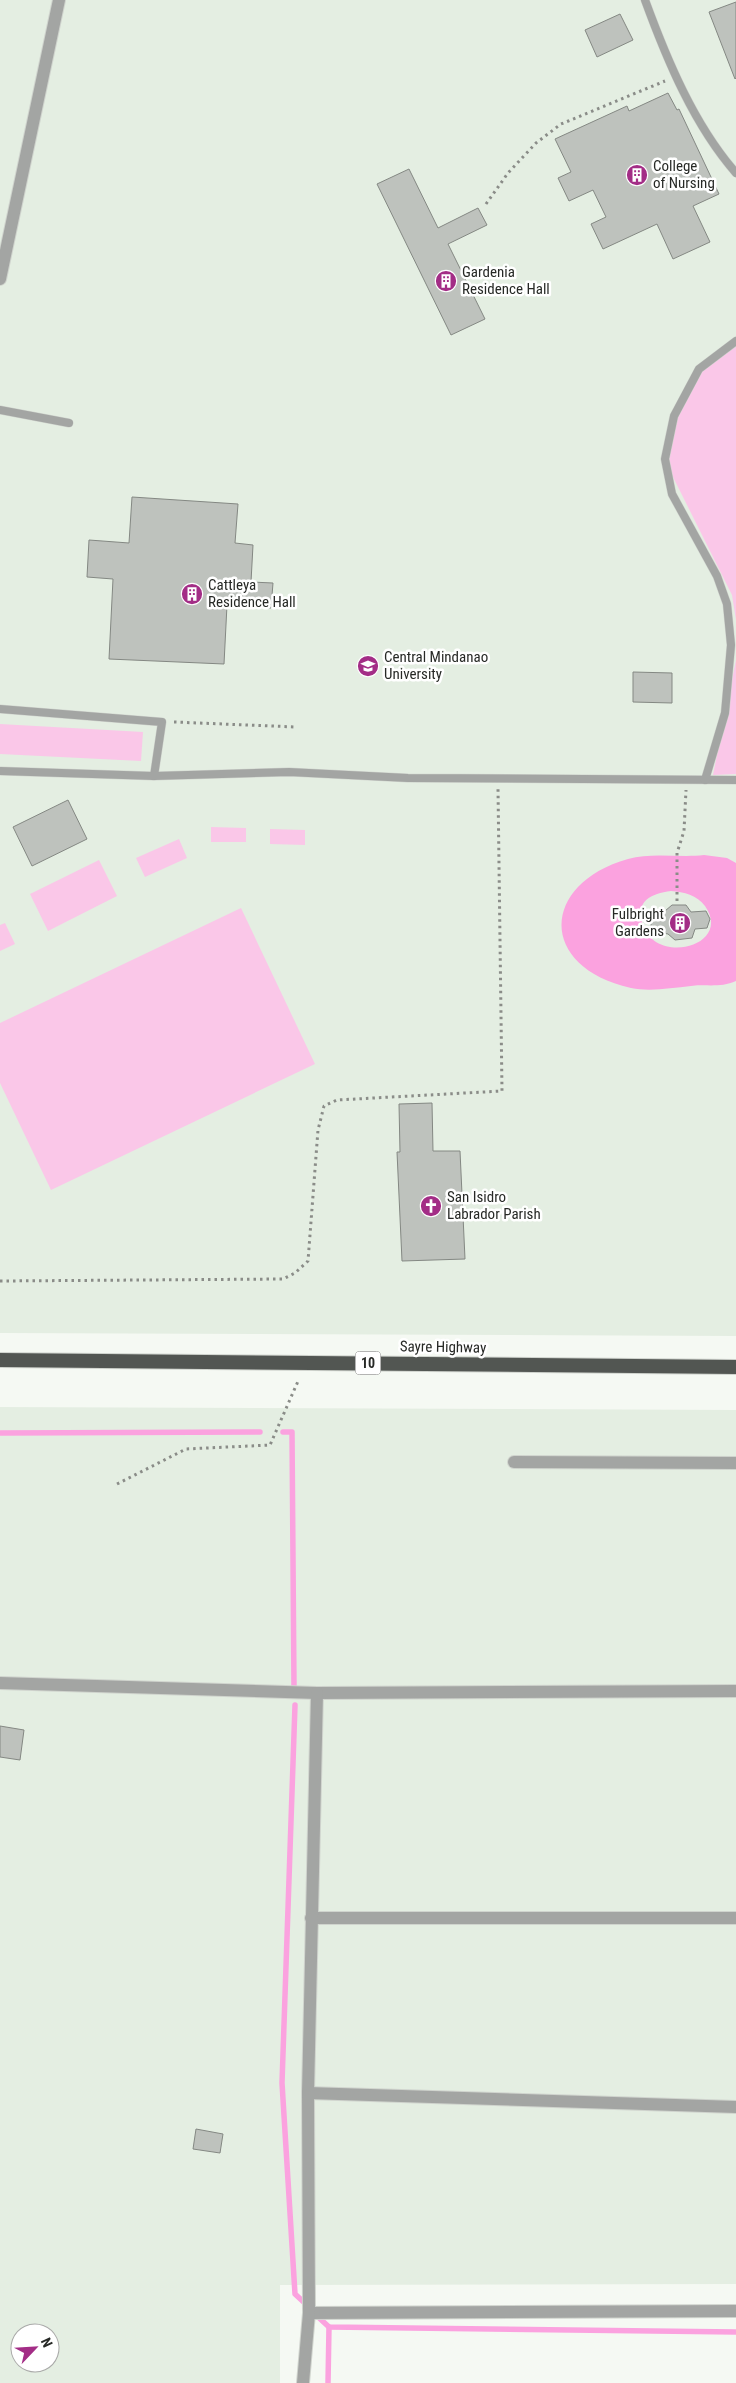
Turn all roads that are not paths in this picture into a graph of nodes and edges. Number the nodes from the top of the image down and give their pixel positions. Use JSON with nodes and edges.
{"nodes":[{"id":1,"x":59,"y":0,"type":"edge"},
{"id":2,"x":646,"y":0,"type":"edge"},
{"id":3,"x":736,"y":173,"type":"edge"},
{"id":4,"x":0,"y":279,"type":"edge"},
{"id":5,"x":736,"y":342,"type":"edge"},
{"id":6,"x":0,"y":410,"type":"edge"},
{"id":7,"x":69,"y":423,"type":"dead end"},
{"id":8,"x":0,"y":709,"type":"edge"},
{"id":9,"x":0,"y":771,"type":"edge"},
{"id":10,"x":154,"y":776,"type":"junction"},
{"id":11,"x":705,"y":780,"type":"junction"},
{"id":12,"x":736,"y":780,"type":"edge"},
{"id":13,"x":0,"y":1360,"type":"edge"},
{"id":14,"x":736,"y":1367,"type":"edge"},
{"id":15,"x":514,"y":1462,"type":"dead end"},
{"id":16,"x":736,"y":1463,"type":"edge"},
{"id":17,"x":0,"y":1683,"type":"edge"},
{"id":18,"x":736,"y":1691,"type":"edge"},
{"id":19,"x":317,"y":1693,"type":"junction"},
{"id":20,"x":311,"y":1918,"type":"junction"},
{"id":21,"x":736,"y":1918,"type":"edge"},
{"id":22,"x":308,"y":2093,"type":"junction"},
{"id":23,"x":736,"y":2107,"type":"edge"},
{"id":24,"x":736,"y":2311,"type":"edge"},
{"id":25,"x":309,"y":2313,"type":"junction"},
{"id":26,"x":303,"y":2383,"type":"edge"}],
"edges":[{"from":1,"to":4,"type":"street"},
{"from":2,"to":3,"type":"lane"},
{"from":5,"to":11,"type":"lane"},
{"from":6,"to":7,"type":"lane"},
{"from":8,"to":10,"type":"lane"},
{"from":9,"to":10,"type":"lane"},
{"from":10,"to":11,"type":"lane"},
{"from":11,"to":12,"type":"lane"},
{"from":13,"to":14,"type":"highway","name":"Sayre Highway","number":"10"},
{"from":15,"to":16,"type":"street"},
{"from":17,"to":19,"type":"street"},
{"from":18,"to":19,"type":"street"},
{"from":19,"to":20,"type":"street"},
{"from":20,"to":21,"type":"street"},
{"from":20,"to":22,"type":"street"},
{"from":22,"to":23,"type":"street"},
{"from":22,"to":25,"type":"street"},
{"from":24,"to":25,"type":"street"},
{"from":25,"to":26,"type":"street"}]}
